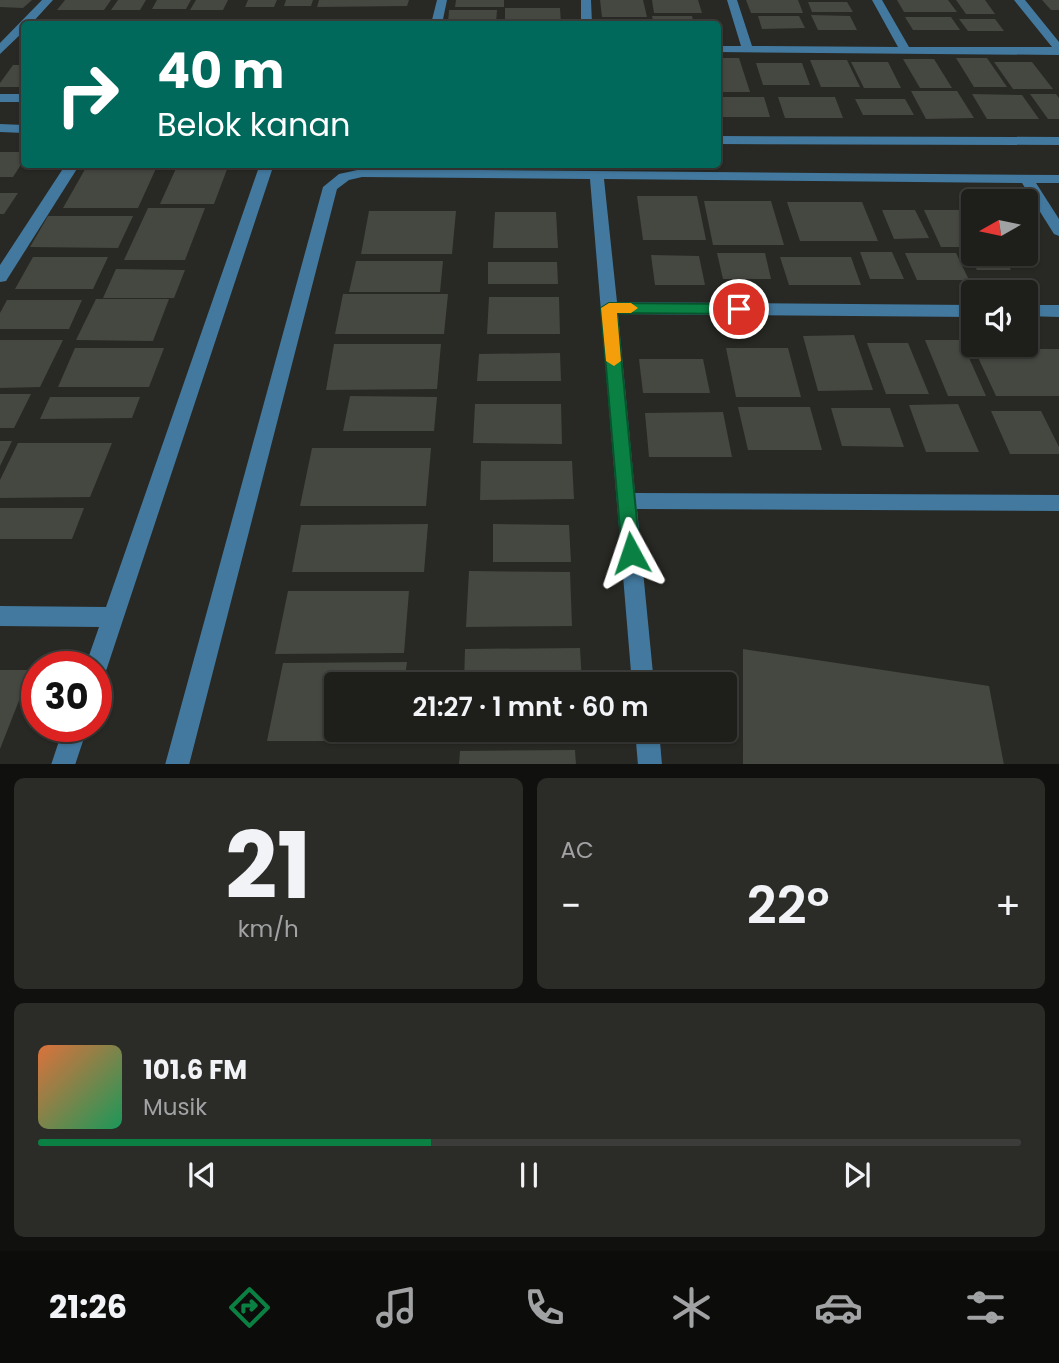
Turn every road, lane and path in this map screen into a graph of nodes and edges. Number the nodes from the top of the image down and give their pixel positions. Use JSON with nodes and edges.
{"nodes":[{"id":1,"x":48,"y":0,"type":"edge"},
{"id":2,"x":442,"y":0,"type":"edge"},
{"id":3,"x":586,"y":0,"type":"edge"},
{"id":4,"x":732,"y":0,"type":"edge"},
{"id":5,"x":877,"y":0,"type":"edge"},
{"id":6,"x":1019,"y":0,"type":"edge"},
{"id":7,"x":28,"y":21,"type":"edge"},
{"id":8,"x":438,"y":21,"type":"edge"},
{"id":9,"x":587,"y":21,"type":"edge"},
{"id":10,"x":21,"y":28,"type":"edge"},
{"id":11,"x":721,"y":49,"type":"edge"},
{"id":12,"x":905,"y":49,"type":"junction"},
{"id":13,"x":0,"y":50,"type":"edge"},
{"id":14,"x":748,"y":50,"type":"junction"},
{"id":15,"x":1059,"y":50,"type":"edge"},
{"id":16,"x":0,"y":98,"type":"edge"},
{"id":17,"x":21,"y":98,"type":"edge"},
{"id":18,"x":0,"y":128,"type":"edge"},
{"id":19,"x":21,"y":129,"type":"edge"},
{"id":20,"x":721,"y":140,"type":"edge"},
{"id":21,"x":1054,"y":141,"type":"edge"},
{"id":22,"x":1059,"y":154,"type":"edge"},
{"id":23,"x":70,"y":168,"type":"edge"},
{"id":24,"x":266,"y":168,"type":"edge"},
{"id":25,"x":597,"y":176,"type":"junction"},
{"id":26,"x":1027,"y":179,"type":"junction"},
{"id":27,"x":1059,"y":179,"type":"edge"},
{"id":28,"x":1059,"y":231,"type":"edge"},
{"id":29,"x":0,"y":277,"type":"edge"},
{"id":30,"x":609,"y":308,"type":"junction"},
{"id":31,"x":961,"y":311,"type":"edge"},
{"id":32,"x":1038,"y":311,"type":"edge"},
{"id":33,"x":1059,"y":312,"type":"edge"},
{"id":34,"x":626,"y":501,"type":"junction"},
{"id":35,"x":1059,"y":503,"type":"edge"},
{"id":36,"x":0,"y":615,"type":"edge"},
{"id":37,"x":114,"y":617,"type":"junction"},
{"id":38,"x":102,"y":651,"type":"edge"},
{"id":39,"x":642,"y":672,"type":"edge"},
{"id":40,"x":71,"y":742,"type":"edge"},
{"id":41,"x":648,"y":742,"type":"edge"},
{"id":42,"x":63,"y":764,"type":"edge"},
{"id":43,"x":177,"y":764,"type":"edge"},
{"id":44,"x":650,"y":764,"type":"edge"}],
"edges":[{"from":1,"to":7,"type":"street"},
{"from":2,"to":8,"type":"street"},
{"from":3,"to":9,"type":"street"},
{"from":4,"to":14,"type":"street"},
{"from":5,"to":12,"type":"street"},
{"from":6,"to":15,"type":"street"},
{"from":10,"to":13,"type":"street"},
{"from":11,"to":14,"type":"street"},
{"from":12,"to":14,"type":"street"},
{"from":12,"to":15,"type":"street"},
{"from":16,"to":17,"type":"street"},
{"from":18,"to":19,"type":"street"},
{"from":20,"to":21,"type":"street"},
{"from":21,"to":22,"type":"street"},
{"from":23,"to":29,"type":"street"},
{"from":24,"to":37,"type":"street"},
{"from":25,"to":26,"type":"street"},
{"from":25,"to":30,"type":"street"},
{"from":25,"to":43,"type":"street"},
{"from":26,"to":27,"type":"street"},
{"from":26,"to":28,"type":"street"},
{"from":30,"to":31,"type":"street"},
{"from":30,"to":34,"type":"street"},
{"from":32,"to":33,"type":"street"},
{"from":34,"to":35,"type":"street"},
{"from":34,"to":39,"type":"street"},
{"from":36,"to":37,"type":"street"},
{"from":37,"to":38,"type":"street"},
{"from":40,"to":42,"type":"street"},
{"from":41,"to":44,"type":"street"}]}
